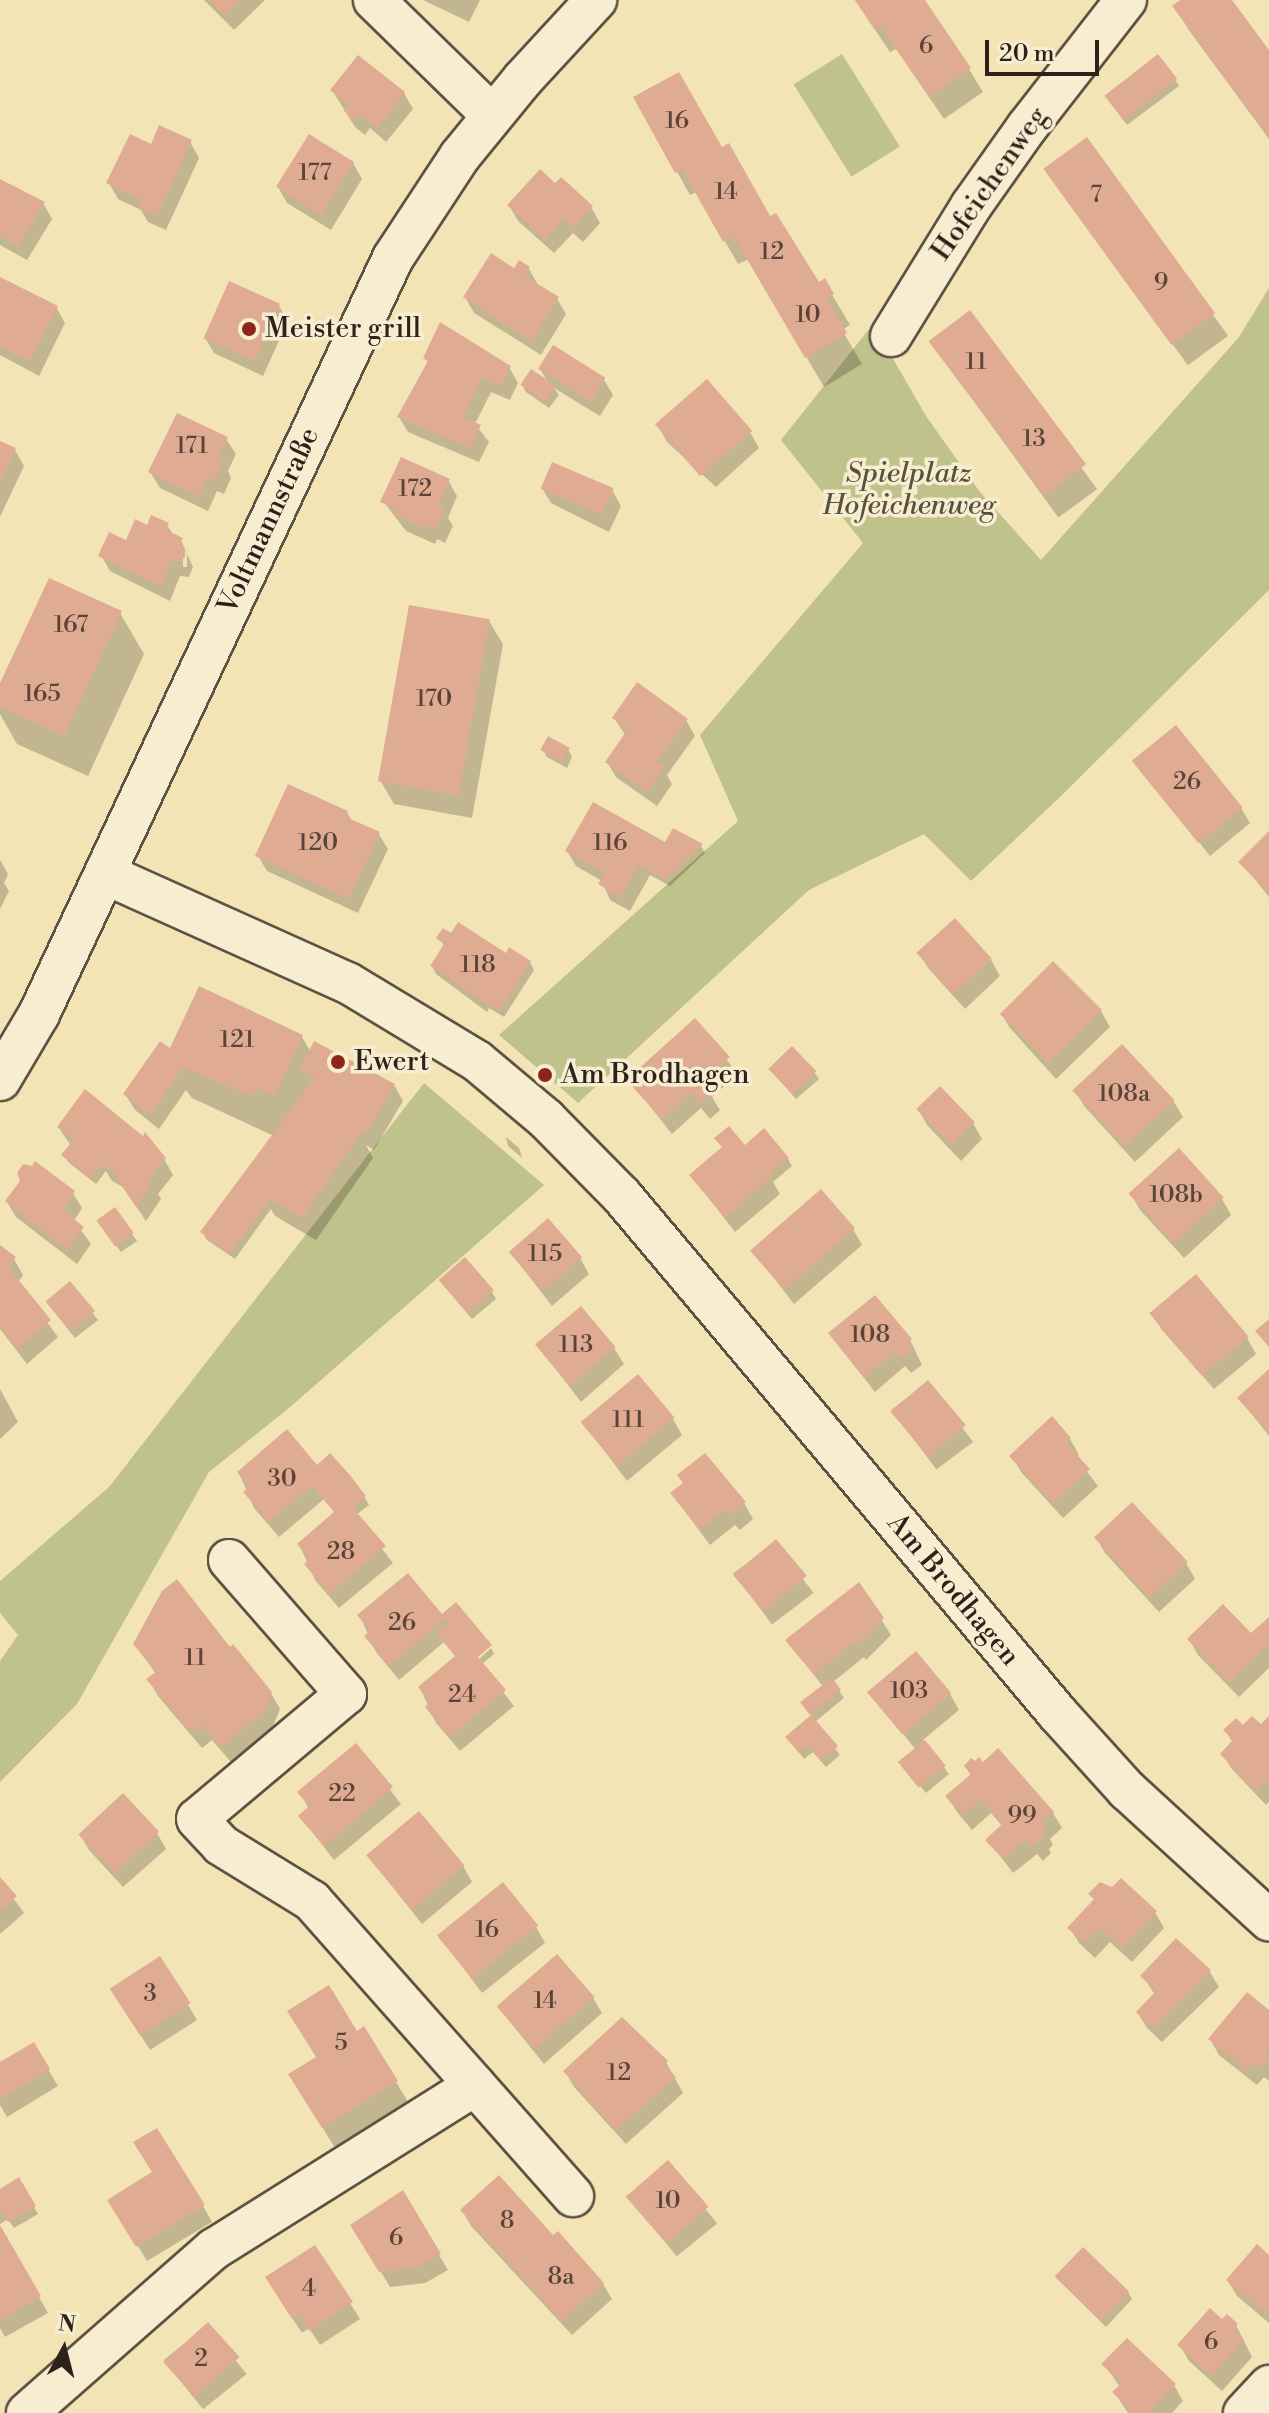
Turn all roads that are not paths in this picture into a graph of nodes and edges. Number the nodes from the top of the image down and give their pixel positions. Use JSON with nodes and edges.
{"nodes":[{"id":1,"x":374,"y":0,"type":"edge"},
{"id":2,"x":596,"y":0,"type":"edge"},
{"id":3,"x":1126,"y":0,"type":"edge"},
{"id":4,"x":492,"y":115,"type":"junction"},
{"id":5,"x":891,"y":336,"type":"dead end"},
{"id":6,"x":105,"y":874,"type":"junction"},
{"id":7,"x":0,"y":1080,"type":"edge"},
{"id":8,"x":229,"y":1560,"type":"dead end"},
{"id":9,"x":1269,"y":1920,"type":"edge"},
{"id":10,"x":475,"y":2085,"type":"junction"},
{"id":11,"x":573,"y":2196,"type":"dead end"},
{"id":12,"x":1269,"y":2386,"type":"edge"},
{"id":13,"x":27,"y":2413,"type":"edge"},
{"id":14,"x":1244,"y":2413,"type":"edge"}],
"edges":[{"from":1,"to":4,"type":"street"},
{"from":2,"to":4,"type":"street","name":"Voltmannstraße"},
{"from":3,"to":5,"type":"street","name":"Hofeichenweg"},
{"from":4,"to":6,"type":"street","name":"Voltmannstraße"},
{"from":6,"to":7,"type":"street","name":"Voltmannstraße"},
{"from":6,"to":9,"type":"street","name":"Am Brodhagen"},
{"from":8,"to":10,"type":"street"},
{"from":10,"to":11,"type":"street"},
{"from":10,"to":13,"type":"street"},
{"from":12,"to":14,"type":"street"}]}
